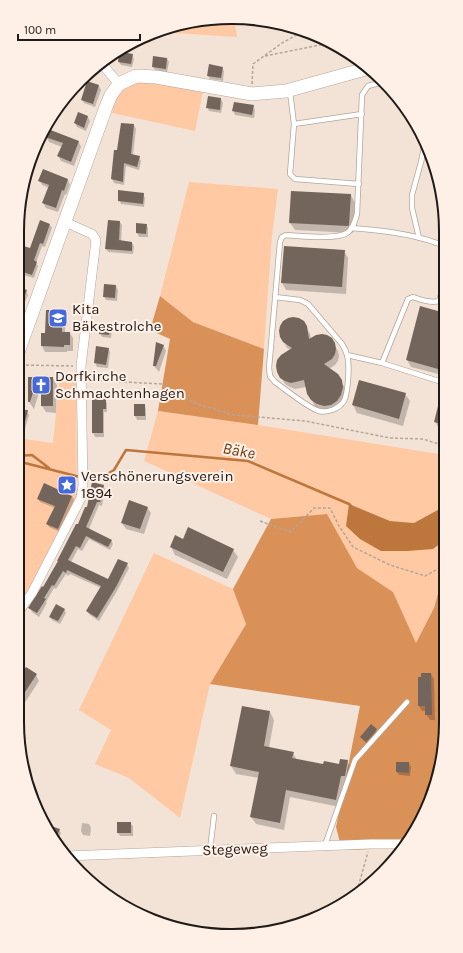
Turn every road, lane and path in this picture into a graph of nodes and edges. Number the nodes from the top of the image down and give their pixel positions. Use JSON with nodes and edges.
{"nodes":[{"id":1,"x":297,"y":35,"type":"edge"},
{"id":2,"x":322,"y":45,"type":"edge"},
{"id":3,"x":263,"y":57,"type":"junction"},
{"id":4,"x":105,"y":67,"type":"edge"},
{"id":5,"x":362,"y":70,"type":"edge"},
{"id":6,"x":119,"y":84,"type":"junction"},
{"id":7,"x":377,"y":84,"type":"edge"},
{"id":8,"x":290,"y":90,"type":"junction"},
{"id":9,"x":252,"y":94,"type":"junction"},
{"id":10,"x":362,"y":114,"type":"junction"},
{"id":11,"x":294,"y":124,"type":"junction"},
{"id":12,"x":423,"y":153,"type":"edge"},
{"id":13,"x":359,"y":184,"type":"junction"},
{"id":14,"x":65,"y":222,"type":"junction"},
{"id":15,"x":351,"y":228,"type":"junction"},
{"id":16,"x":419,"y":238,"type":"junction"},
{"id":17,"x":439,"y":244,"type":"edge"},
{"id":18,"x":275,"y":297,"type":"junction"},
{"id":19,"x":439,"y":301,"type":"edge"},
{"id":20,"x":24,"y":333,"type":"edge"},
{"id":21,"x":347,"y":355,"type":"junction"},
{"id":22,"x":382,"y":363,"type":"junction"},
{"id":23,"x":24,"y":364,"type":"edge"},
{"id":24,"x":81,"y":366,"type":"junction"},
{"id":25,"x":81,"y":379,"type":"junction"},
{"id":26,"x":439,"y":381,"type":"edge"},
{"id":27,"x":439,"y":444,"type":"edge"},
{"id":28,"x":260,"y":521,"type":"dead end"},
{"id":29,"x":439,"y":568,"type":"edge"},
{"id":30,"x":24,"y":604,"type":"edge"},
{"id":31,"x":407,"y":702,"type":"dead end"},
{"id":32,"x":214,"y":816,"type":"dead end"},
{"id":33,"x":370,"y":844,"type":"junction"},
{"id":34,"x":399,"y":844,"type":"edge"},
{"id":35,"x":325,"y":846,"type":"junction"},
{"id":36,"x":210,"y":850,"type":"junction"},
{"id":37,"x":73,"y":856,"type":"edge"},
{"id":38,"x":358,"y":886,"type":"edge"}],
"edges":[{"from":1,"to":3,"type":"path"},
{"from":2,"to":3,"type":"path"},
{"from":3,"to":9,"type":"path"},
{"from":4,"to":6,"type":"street"},
{"from":5,"to":8,"type":"main road"},
{"from":6,"to":9,"type":"main road"},
{"from":6,"to":14,"type":"main road"},
{"from":7,"to":10,"type":"lane"},
{"from":8,"to":9,"type":"main road"},
{"from":8,"to":11,"type":"lane"},
{"from":10,"to":11,"type":"lane"},
{"from":10,"to":13,"type":"lane"},
{"from":11,"to":13,"type":"lane"},
{"from":12,"to":16,"type":"lane"},
{"from":13,"to":15,"type":"lane"},
{"from":14,"to":20,"type":"main road"},
{"from":14,"to":24,"type":"street"},
{"from":15,"to":16,"type":"lane"},
{"from":15,"to":18,"type":"lane"},
{"from":16,"to":17,"type":"lane"},
{"from":18,"to":21,"type":"lane"},
{"from":18,"to":21,"type":"lane"},
{"from":19,"to":22,"type":"lane"},
{"from":21,"to":22,"type":"lane"},
{"from":22,"to":26,"type":"lane"},
{"from":23,"to":24,"type":"path"},
{"from":24,"to":25,"type":"street"},
{"from":25,"to":27,"type":"path"},
{"from":25,"to":30,"type":"street"},
{"from":28,"to":29,"type":"path"},
{"from":31,"to":35,"type":"lane"},
{"from":32,"to":36,"type":"lane"},
{"from":33,"to":34,"type":"street","name":"Stegeweg"},
{"from":33,"to":35,"type":"street","name":"Stegeweg"},
{"from":33,"to":38,"type":"path"},
{"from":35,"to":36,"type":"street","name":"Stegeweg"},
{"from":36,"to":37,"type":"street","name":"Stegeweg"}]}
